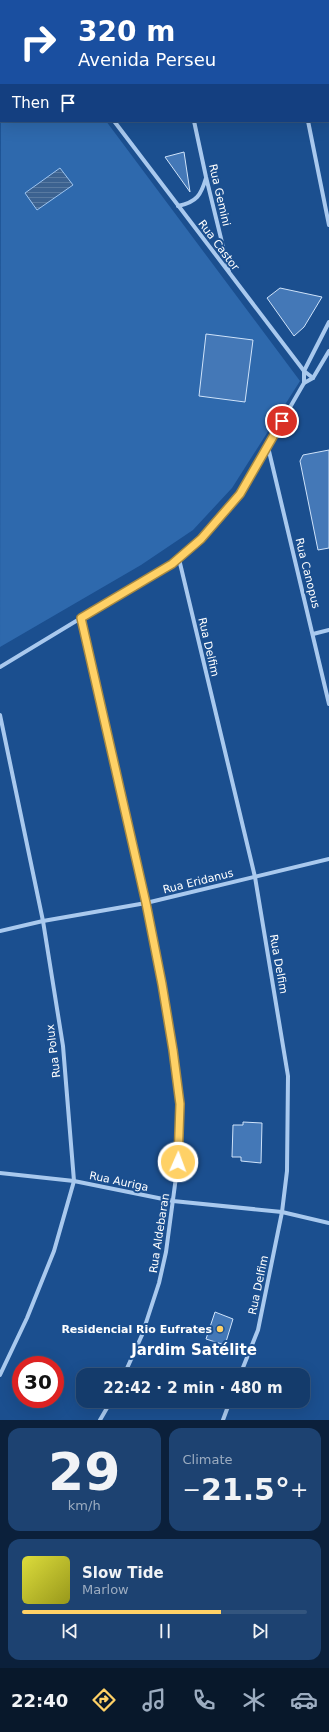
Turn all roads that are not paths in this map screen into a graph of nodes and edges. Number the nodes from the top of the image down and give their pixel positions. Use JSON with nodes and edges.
{"nodes":[{"id":1,"x":115,"y":122,"type":"edge"},
{"id":2,"x":194,"y":122,"type":"edge"},
{"id":3,"x":308,"y":122,"type":"edge"},
{"id":4,"x":206,"y":177,"type":"junction"},
{"id":5,"x":178,"y":206,"type":"junction"},
{"id":6,"x":329,"y":225,"type":"edge"},
{"id":7,"x":229,"y":272,"type":"junction"},
{"id":8,"x":329,"y":322,"type":"edge"},
{"id":9,"x":329,"y":351,"type":"edge"},
{"id":10,"x":304,"y":371,"type":"junction"},
{"id":11,"x":312,"y":378,"type":"junction"},
{"id":12,"x":304,"y":383,"type":"junction"},
{"id":13,"x":268,"y":447,"type":"junction"},
{"id":14,"x":179,"y":559,"type":"junction"},
{"id":15,"x":81,"y":618,"type":"junction"},
{"id":16,"x":329,"y":630,"type":"edge"},
{"id":17,"x":314,"y":634,"type":"junction"},
{"id":18,"x":0,"y":667,"type":"edge"},
{"id":19,"x":329,"y":704,"type":"edge"},
{"id":20,"x":0,"y":715,"type":"edge"},
{"id":21,"x":329,"y":859,"type":"edge"},
{"id":22,"x":255,"y":876,"type":"junction"},
{"id":23,"x":146,"y":903,"type":"junction"},
{"id":24,"x":43,"y":921,"type":"junction"},
{"id":25,"x":0,"y":931,"type":"edge"},
{"id":26,"x":0,"y":1173,"type":"edge"},
{"id":27,"x":74,"y":1181,"type":"junction"},
{"id":28,"x":174,"y":1201,"type":"junction"},
{"id":29,"x":282,"y":1212,"type":"junction"},
{"id":30,"x":329,"y":1223,"type":"edge"},
{"id":31,"x":127,"y":1368,"type":"edge"},
{"id":32,"x":243,"y":1368,"type":"edge"},
{"id":33,"x":0,"y":1375,"type":"edge"},
{"id":34,"x":107,"y":1408,"type":"edge"},
{"id":35,"x":227,"y":1408,"type":"edge"},
{"id":36,"x":100,"y":1420,"type":"edge"},
{"id":37,"x":223,"y":1420,"type":"edge"}],
"edges":[{"from":1,"to":5,"type":"street","name":"Rua Castor"},
{"from":2,"to":4,"type":"street","name":"Rua Gemini"},
{"from":3,"to":6,"type":"street"},
{"from":4,"to":5,"type":"street"},
{"from":4,"to":7,"type":"street","name":"Rua Gemini"},
{"from":5,"to":7,"type":"street","name":"Rua Castor"},
{"from":7,"to":10,"type":"street","name":"Rua Castor"},
{"from":8,"to":10,"type":"street"},
{"from":9,"to":11,"type":"street"},
{"from":10,"to":11,"type":"street","name":"Rua Castor"},
{"from":10,"to":12,"type":"street"},
{"from":11,"to":12,"type":"street"},
{"from":12,"to":13,"type":"street"},
{"from":13,"to":14,"type":"street"},
{"from":13,"to":17,"type":"street","name":"Rua Canopus"},
{"from":14,"to":15,"type":"street"},
{"from":14,"to":22,"type":"street","name":"Rua Delfim"},
{"from":15,"to":18,"type":"street"},
{"from":15,"to":23,"type":"street","name":"Rua Aldebaran"},
{"from":16,"to":17,"type":"street"},
{"from":17,"to":19,"type":"street","name":"Rua Canopus"},
{"from":20,"to":24,"type":"street","name":"Rua Polux"},
{"from":21,"to":22,"type":"street","name":"Rua Eridanus"},
{"from":22,"to":23,"type":"street","name":"Rua Eridanus"},
{"from":22,"to":29,"type":"street","name":"Rua Delfim"},
{"from":23,"to":24,"type":"street","name":"Rua Eridanus"},
{"from":23,"to":28,"type":"street","name":"Rua Aldebaran"},
{"from":24,"to":25,"type":"street","name":"Rua Eridanus"},
{"from":24,"to":27,"type":"street","name":"Rua Polux"},
{"from":26,"to":27,"type":"street","name":"Rua Auriga"},
{"from":27,"to":28,"type":"street","name":"Rua Auriga"},
{"from":27,"to":33,"type":"street","name":"Rua Polux"},
{"from":28,"to":29,"type":"street","name":"Rua Auriga"},
{"from":28,"to":31,"type":"street","name":"Rua Aldebaran"},
{"from":29,"to":30,"type":"street","name":"Rua Auriga"},
{"from":29,"to":32,"type":"street","name":"Rua Delfim"},
{"from":34,"to":36,"type":"street"},
{"from":35,"to":37,"type":"street"}]}
